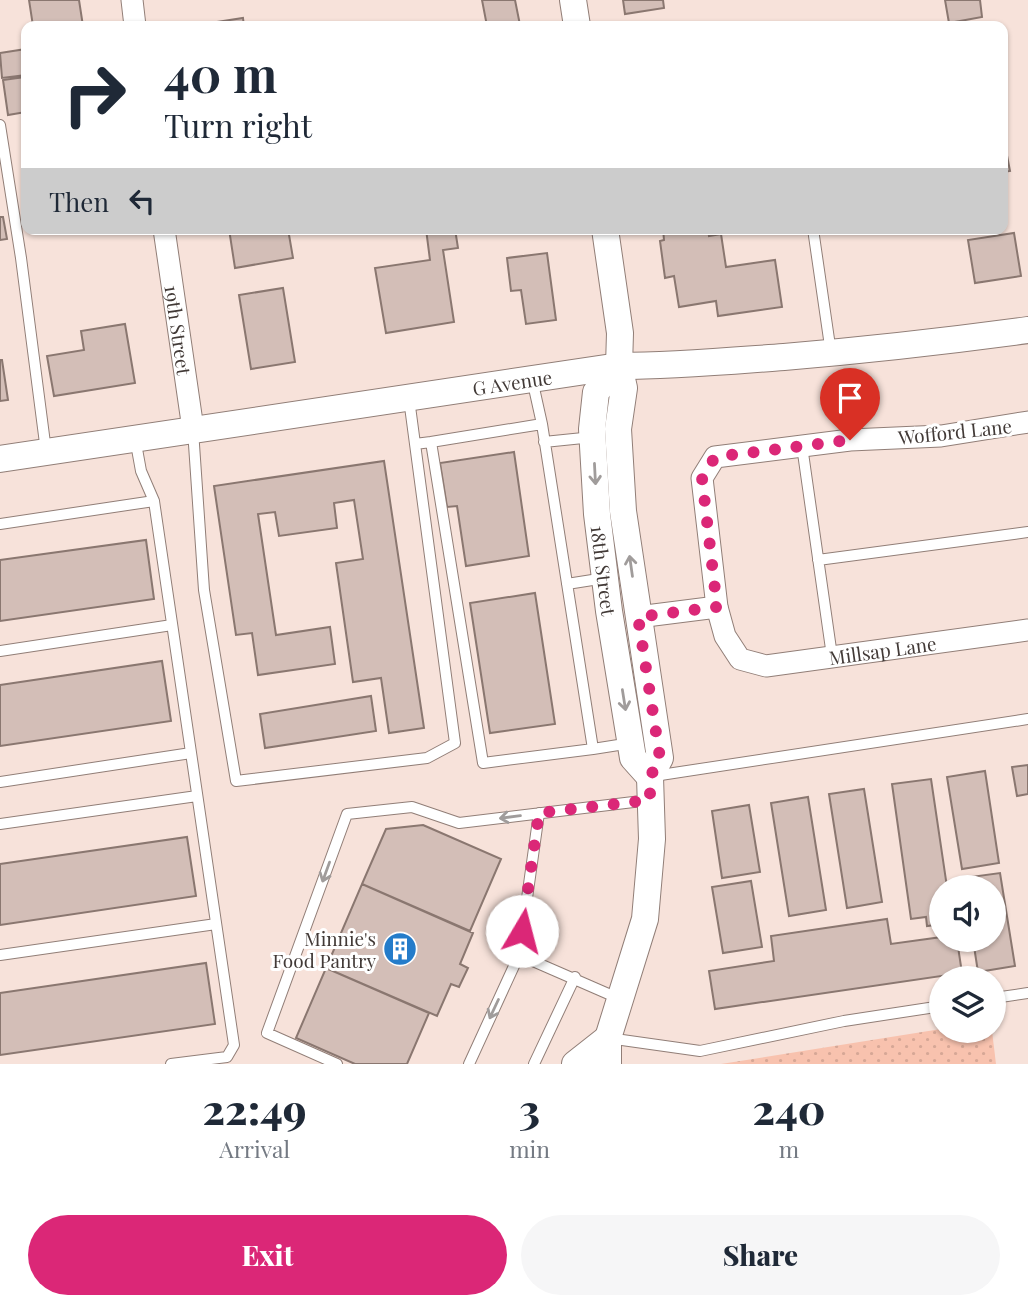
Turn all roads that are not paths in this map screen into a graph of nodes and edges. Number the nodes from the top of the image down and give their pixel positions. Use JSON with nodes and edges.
{"nodes":[{"id":1,"x":132,"y":0,"type":"edge"},
{"id":2,"x":573,"y":0,"type":"edge"},
{"id":3,"x":134,"y":21,"type":"edge"},
{"id":4,"x":576,"y":21,"type":"edge"},
{"id":5,"x":0,"y":125,"type":"edge"},
{"id":6,"x":165,"y":235,"type":"edge"},
{"id":7,"x":607,"y":235,"type":"edge"},
{"id":8,"x":814,"y":235,"type":"edge"},
{"id":9,"x":1028,"y":330,"type":"edge"},
{"id":10,"x":831,"y":353,"type":"junction"},
{"id":11,"x":619,"y":366,"type":"junction"},
{"id":12,"x":531,"y":378,"type":"junction"},
{"id":13,"x":408,"y":396,"type":"junction"},
{"id":14,"x":1028,"y":422,"type":"edge"},
{"id":15,"x":542,"y":424,"type":"junction"},
{"id":16,"x":193,"y":429,"type":"junction"},
{"id":17,"x":593,"y":437,"type":"junction"},
{"id":18,"x":135,"y":438,"type":"junction"},
{"id":19,"x":431,"y":442,"type":"junction"},
{"id":20,"x":544,"y":442,"type":"junction"},
{"id":21,"x":415,"y":444,"type":"junction"},
{"id":22,"x":802,"y":446,"type":"junction"},
{"id":23,"x":46,"y":452,"type":"junction"},
{"id":24,"x":0,"y":459,"type":"edge"},
{"id":25,"x":154,"y":500,"type":"junction"},
{"id":26,"x":0,"y":524,"type":"edge"},
{"id":27,"x":1028,"y":532,"type":"edge"},
{"id":28,"x":818,"y":559,"type":"junction"},
{"id":29,"x":605,"y":578,"type":"junction"},
{"id":30,"x":567,"y":583,"type":"junction"},
{"id":31,"x":717,"y":607,"type":"junction"},
{"id":32,"x":638,"y":617,"type":"junction"},
{"id":33,"x":172,"y":625,"type":"junction"},
{"id":34,"x":1028,"y":630,"type":"edge"},
{"id":35,"x":0,"y":651,"type":"edge"},
{"id":36,"x":832,"y":656,"type":"junction"},
{"id":37,"x":1028,"y":719,"type":"edge"},
{"id":38,"x":631,"y":743,"type":"junction"},
{"id":39,"x":593,"y":749,"type":"junction"},
{"id":40,"x":191,"y":753,"type":"junction"},
{"id":41,"x":0,"y":782,"type":"edge"},
{"id":42,"x":650,"y":788,"type":"junction"},
{"id":43,"x":197,"y":796,"type":"junction"},
{"id":44,"x":539,"y":813,"type":"junction"},
{"id":45,"x":0,"y":824,"type":"edge"},
{"id":46,"x":216,"y":924,"type":"junction"},
{"id":47,"x":0,"y":955,"type":"edge"},
{"id":48,"x":519,"y":955,"type":"junction"},
{"id":49,"x":575,"y":977,"type":"junction"},
{"id":50,"x":1028,"y":993,"type":"edge"},
{"id":51,"x":1006,"y":997,"type":"edge"},
{"id":52,"x":620,"y":999,"type":"junction"},
{"id":53,"x":929,"y":1008,"type":"edge"},
{"id":54,"x":608,"y":1038,"type":"junction"},
{"id":55,"x":329,"y":1062,"type":"edge"},
{"id":56,"x":171,"y":1064,"type":"edge"},
{"id":57,"x":469,"y":1064,"type":"edge"},
{"id":58,"x":534,"y":1064,"type":"edge"},
{"id":59,"x":575,"y":1064,"type":"edge"},
{"id":60,"x":608,"y":1064,"type":"edge"}],
"edges":[{"from":1,"to":3,"type":"street"},
{"from":2,"to":4,"type":"street"},
{"from":5,"to":23,"type":"lane"},
{"from":6,"to":16,"type":"street","name":"19th Street"},
{"from":7,"to":11,"type":"street","name":"18th Street"},
{"from":8,"to":10,"type":"lane"},
{"from":9,"to":10,"type":"street","name":"G Avenue"},
{"from":10,"to":11,"type":"street","name":"G Avenue"},
{"from":11,"to":12,"type":"street","name":"G Avenue"},
{"from":11,"to":17,"type":"street","name":"18th Street"},
{"from":32,"to":11,"type":"street","name":"18th Street","one_way":true},
{"from":12,"to":13,"type":"street","name":"G Avenue"},
{"from":12,"to":15,"type":"lane"},
{"from":13,"to":16,"type":"street","name":"G Avenue"},
{"from":13,"to":21,"type":"lane"},
{"from":14,"to":22,"type":"street","name":"Wofford Lane"},
{"from":15,"to":19,"type":"lane"},
{"from":15,"to":20,"type":"lane"},
{"from":16,"to":18,"type":"street","name":"G Avenue"},
{"from":16,"to":21,"type":"lane"},
{"from":17,"to":20,"type":"lane"},
{"from":17,"to":29,"type":"street","name":"18th Street","one_way":true},
{"from":18,"to":23,"type":"street","name":"G Avenue"},
{"from":18,"to":25,"type":"lane"},
{"from":19,"to":21,"type":"lane"},
{"from":19,"to":39,"type":"lane"},
{"from":20,"to":30,"type":"lane"},
{"from":22,"to":28,"type":"lane"},
{"from":22,"to":31,"type":"street","name":"Wofford Lane"},
{"from":23,"to":24,"type":"street","name":"G Avenue"},
{"from":25,"to":26,"type":"lane"},
{"from":25,"to":33,"type":"lane"},
{"from":27,"to":28,"type":"lane"},
{"from":28,"to":36,"type":"lane"},
{"from":29,"to":30,"type":"lane"},
{"from":29,"to":38,"type":"street","name":"18th Street","one_way":true},
{"from":30,"to":39,"type":"lane"},
{"from":31,"to":32,"type":"street"},
{"from":31,"to":36,"type":"street","name":"Millsap Lane"},
{"from":32,"to":42,"type":"street","name":"18th Street"},
{"from":33,"to":35,"type":"lane"},
{"from":33,"to":40,"type":"lane"},
{"from":34,"to":36,"type":"street","name":"Millsap Lane"},
{"from":37,"to":42,"type":"lane"},
{"from":38,"to":39,"type":"lane"},
{"from":38,"to":42,"type":"street","name":"18th Street"},
{"from":40,"to":41,"type":"lane"},
{"from":40,"to":43,"type":"lane"},
{"from":42,"to":44,"type":"lane"},
{"from":42,"to":52,"type":"street","name":"18th Street"},
{"from":43,"to":45,"type":"lane"},
{"from":43,"to":46,"type":"lane"},
{"from":44,"to":48,"type":"lane"},
{"from":44,"to":55,"type":"lane","one_way":true},
{"from":46,"to":47,"type":"lane"},
{"from":46,"to":56,"type":"lane"},
{"from":48,"to":49,"type":"lane"},
{"from":48,"to":57,"type":"lane","one_way":true},
{"from":49,"to":52,"type":"lane"},
{"from":49,"to":58,"type":"lane"},
{"from":50,"to":51,"type":"lane"},
{"from":52,"to":54,"type":"street","name":"18th Street"},
{"from":53,"to":54,"type":"lane"},
{"from":54,"to":59,"type":"street"},
{"from":54,"to":60,"type":"street","name":"18th Street"}]}
